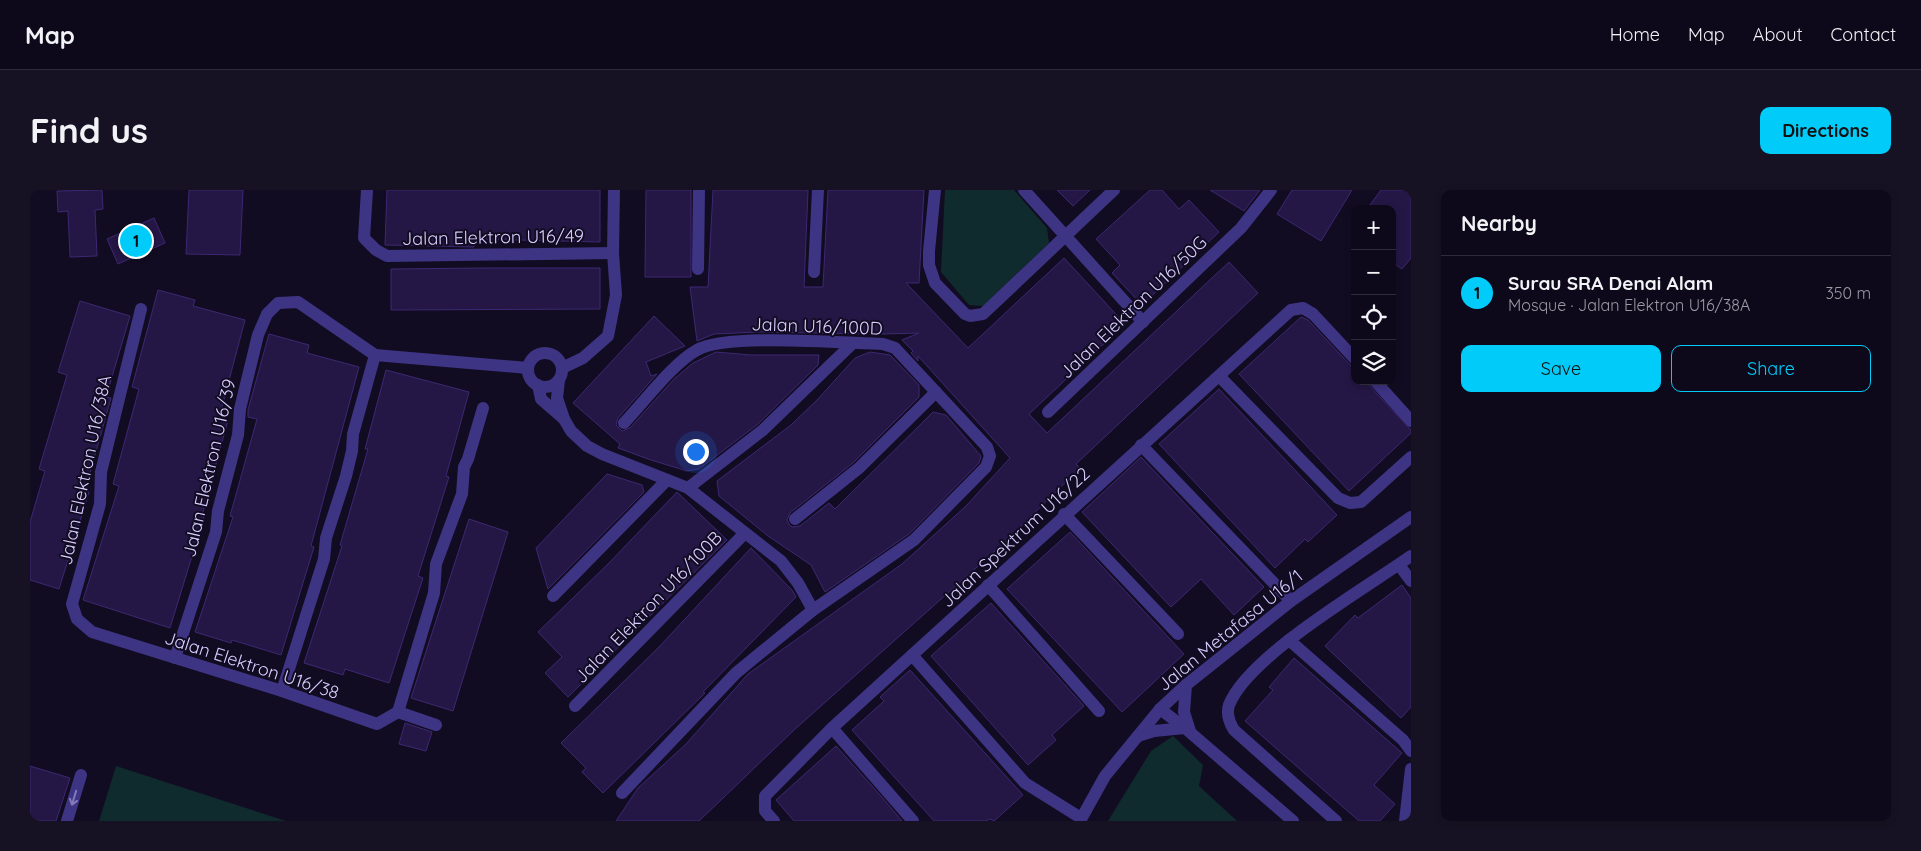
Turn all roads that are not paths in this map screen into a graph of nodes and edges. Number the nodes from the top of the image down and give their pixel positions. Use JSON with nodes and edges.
{"nodes":[{"id":1,"x":367,"y":190,"type":"edge"},
{"id":2,"x":614,"y":190,"type":"edge"},
{"id":3,"x":699,"y":190,"type":"edge"},
{"id":4,"x":818,"y":190,"type":"edge"},
{"id":5,"x":935,"y":190,"type":"edge"},
{"id":6,"x":1024,"y":190,"type":"edge"},
{"id":7,"x":1114,"y":190,"type":"edge"},
{"id":8,"x":1271,"y":190,"type":"edge"},
{"id":9,"x":1064,"y":237,"type":"junction"},
{"id":10,"x":613,"y":253,"type":"junction"},
{"id":11,"x":698,"y":269,"type":"dead end"},
{"id":12,"x":814,"y":272,"type":"dead end"},
{"id":13,"x":140,"y":309,"type":"dead end"},
{"id":14,"x":1143,"y":322,"type":"junction"},
{"id":15,"x":853,"y":343,"type":"junction"},
{"id":16,"x":1351,"y":355,"type":"edge"},
{"id":17,"x":375,"y":356,"type":"junction"},
{"id":18,"x":528,"y":368,"type":"junction"},
{"id":19,"x":560,"y":374,"type":"junction"},
{"id":20,"x":1220,"y":376,"type":"junction"},
{"id":21,"x":538,"y":385,"type":"junction"},
{"id":22,"x":1379,"y":385,"type":"edge"},
{"id":23,"x":936,"y":392,"type":"junction"},
{"id":24,"x":483,"y":408,"type":"dead end"},
{"id":25,"x":1048,"y":412,"type":"dead end"},
{"id":26,"x":564,"y":419,"type":"junction"},
{"id":27,"x":1411,"y":421,"type":"edge"},
{"id":28,"x":624,"y":423,"type":"dead end"},
{"id":29,"x":1141,"y":445,"type":"junction"},
{"id":30,"x":1411,"y":457,"type":"edge"},
{"id":31,"x":666,"y":480,"type":"junction"},
{"id":32,"x":688,"y":488,"type":"junction"},
{"id":33,"x":1064,"y":514,"type":"junction"},
{"id":34,"x":1411,"y":517,"type":"edge"},
{"id":35,"x":795,"y":519,"type":"dead end"},
{"id":36,"x":745,"y":533,"type":"junction"},
{"id":37,"x":1411,"y":556,"type":"edge"},
{"id":38,"x":1399,"y":565,"type":"junction"},
{"id":39,"x":1411,"y":581,"type":"edge"},
{"id":40,"x":988,"y":584,"type":"junction"},
{"id":41,"x":553,"y":596,"type":"dead end"},
{"id":42,"x":1291,"y":601,"type":"junction"},
{"id":43,"x":813,"y":610,"type":"junction"},
{"id":44,"x":92,"y":632,"type":"joint"},
{"id":45,"x":1178,"y":634,"type":"dead end"},
{"id":46,"x":1289,"y":640,"type":"junction"},
{"id":47,"x":912,"y":655,"type":"junction"},
{"id":48,"x":175,"y":658,"type":"junction"},
{"id":49,"x":1186,"y":685,"type":"junction"},
{"id":50,"x":282,"y":691,"type":"junction"},
{"id":51,"x":575,"y":706,"type":"dead end"},
{"id":52,"x":1160,"y":709,"type":"junction"},
{"id":53,"x":1099,"y":711,"type":"dead end"},
{"id":54,"x":398,"y":712,"type":"junction"},
{"id":55,"x":436,"y":725,"type":"dead end"},
{"id":56,"x":832,"y":728,"type":"junction"},
{"id":57,"x":1188,"y":730,"type":"junction"},
{"id":58,"x":1138,"y":736,"type":"junction"},
{"id":59,"x":1411,"y":751,"type":"edge"},
{"id":60,"x":1411,"y":769,"type":"edge"},
{"id":61,"x":81,"y":775,"type":"dead end"},
{"id":62,"x":622,"y":793,"type":"dead end"},
{"id":63,"x":1080,"y":820,"type":"edge"},
{"id":64,"x":68,"y":821,"type":"edge"},
{"id":65,"x":774,"y":821,"type":"edge"},
{"id":66,"x":913,"y":821,"type":"edge"},
{"id":67,"x":1292,"y":821,"type":"edge"},
{"id":68,"x":1336,"y":821,"type":"edge"},
{"id":69,"x":1406,"y":821,"type":"edge"}],
"edges":[{"from":1,"to":10,"type":"street","name":"Jalan Elektron U16/49"},
{"from":2,"to":10,"type":"street"},
{"from":3,"to":11,"type":"street"},
{"from":4,"to":12,"type":"street"},
{"from":5,"to":9,"type":"street"},
{"from":6,"to":9,"type":"street"},
{"from":7,"to":9,"type":"street"},
{"from":8,"to":14,"type":"street","name":"Jalan Elektron U16/50G"},
{"from":9,"to":14,"type":"street"},
{"from":10,"to":19,"type":"street"},
{"from":13,"to":44,"type":"street","name":"Jalan Elektron U16/38A"},
{"from":14,"to":25,"type":"street","name":"Jalan Elektron U16/50G"},
{"from":15,"to":23,"type":"street","name":"Jalan U16/100D"},
{"from":15,"to":28,"type":"street","name":"Jalan U16/100D"},
{"from":15,"to":32,"type":"street"},
{"from":16,"to":20,"type":"street","name":"Jalan Spektrum U16/22"},
{"from":17,"to":18,"type":"street"},
{"from":17,"to":48,"type":"street","name":"Jalan Elektron U16/39"},
{"from":17,"to":50,"type":"street"},
{"from":18,"to":19,"type":"street"},
{"from":18,"to":21,"type":"street"},
{"from":19,"to":21,"type":"street"},
{"from":19,"to":26,"type":"street"},
{"from":20,"to":29,"type":"street","name":"Jalan Spektrum U16/22"},
{"from":20,"to":30,"type":"street"},
{"from":21,"to":26,"type":"street"},
{"from":22,"to":27,"type":"street"},
{"from":23,"to":35,"type":"street"},
{"from":23,"to":43,"type":"street","name":"Jalan U16/100D"},
{"from":24,"to":54,"type":"street"},
{"from":26,"to":31,"type":"street"},
{"from":29,"to":33,"type":"street","name":"Jalan Spektrum U16/22"},
{"from":29,"to":42,"type":"street"},
{"from":31,"to":32,"type":"street"},
{"from":31,"to":41,"type":"street"},
{"from":32,"to":36,"type":"street"},
{"from":33,"to":40,"type":"street","name":"Jalan Spektrum U16/22"},
{"from":33,"to":45,"type":"street"},
{"from":34,"to":42,"type":"street","name":"Jalan Metafasa U16/1"},
{"from":36,"to":43,"type":"street"},
{"from":36,"to":51,"type":"street","name":"Jalan Elektron U16/100B"},
{"from":37,"to":38,"type":"street"},
{"from":38,"to":39,"type":"street"},
{"from":38,"to":46,"type":"street"},
{"from":40,"to":47,"type":"street","name":"Jalan Spektrum U16/22"},
{"from":40,"to":53,"type":"street"},
{"from":42,"to":49,"type":"street","name":"Jalan Metafasa U16/1"},
{"from":43,"to":62,"type":"street"},
{"from":44,"to":48,"type":"street","name":"Jalan Elektron U16/38"},
{"from":46,"to":59,"type":"street"},
{"from":46,"to":68,"type":"street"},
{"from":47,"to":56,"type":"street","name":"Jalan Spektrum U16/22"},
{"from":47,"to":63,"type":"street"},
{"from":48,"to":50,"type":"street","name":"Jalan Elektron U16/38"},
{"from":49,"to":52,"type":"street","name":"Jalan Metafasa U16/1"},
{"from":49,"to":57,"type":"street"},
{"from":50,"to":54,"type":"street","name":"Jalan Elektron U16/38"},
{"from":52,"to":57,"type":"street"},
{"from":52,"to":58,"type":"street","name":"Jalan Metafasa U16/1"},
{"from":54,"to":55,"type":"street"},
{"from":56,"to":65,"type":"street","name":"Jalan Spektrum U16/22"},
{"from":56,"to":66,"type":"street"},
{"from":57,"to":58,"type":"street"},
{"from":57,"to":67,"type":"street"},
{"from":58,"to":63,"type":"street","name":"Jalan Metafasa U16/1"},
{"from":60,"to":69,"type":"street"},
{"from":61,"to":64,"type":"street","one_way":true}]}
